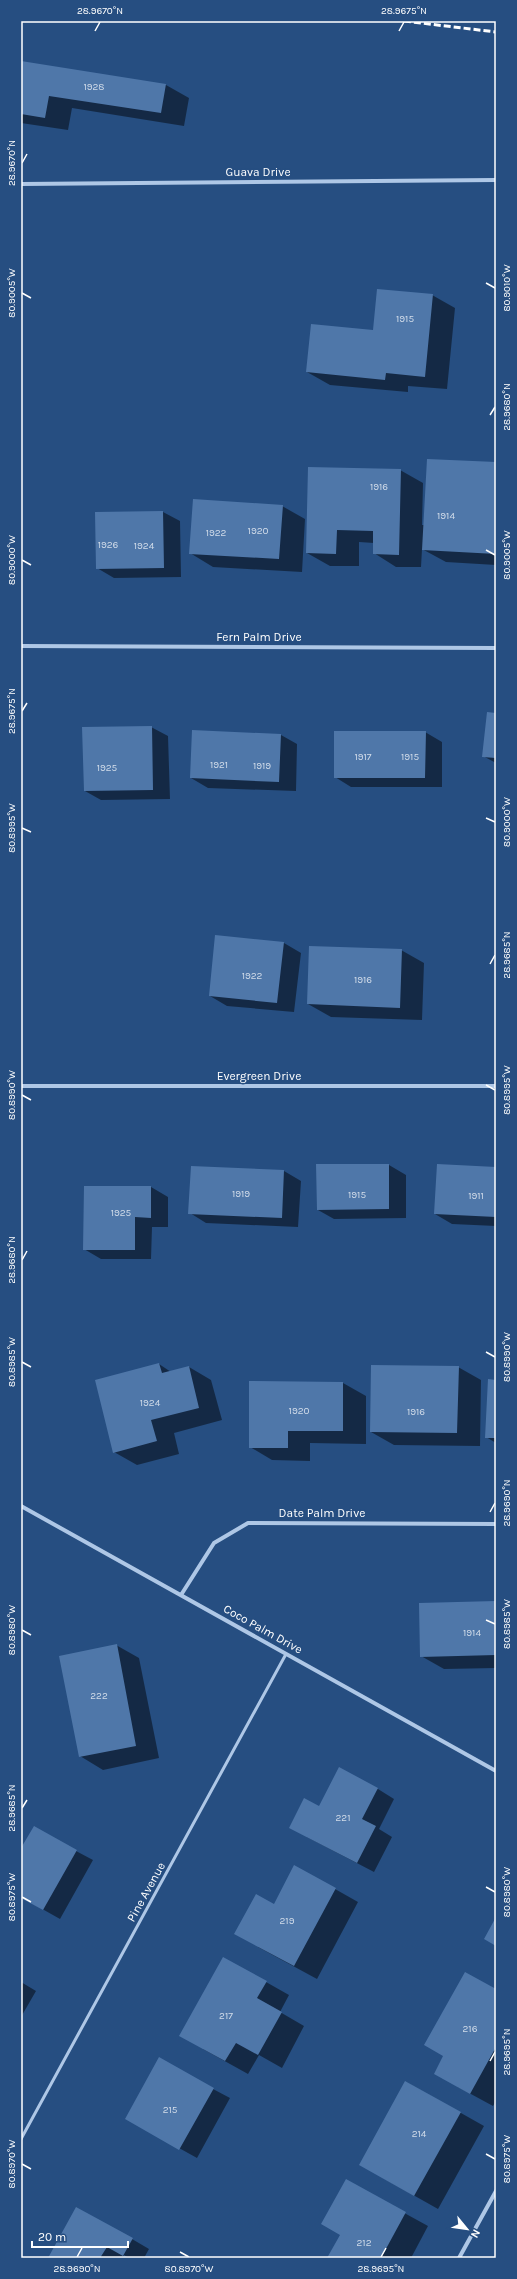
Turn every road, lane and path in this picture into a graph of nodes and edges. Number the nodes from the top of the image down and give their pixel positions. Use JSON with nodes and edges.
{"nodes":[{"id":1,"x":496,"y":180,"type":"edge"},
{"id":2,"x":21,"y":184,"type":"edge"},
{"id":3,"x":21,"y":646,"type":"edge"},
{"id":4,"x":496,"y":648,"type":"edge"},
{"id":5,"x":21,"y":1086,"type":"edge"},
{"id":6,"x":496,"y":1086,"type":"edge"},
{"id":7,"x":21,"y":1506,"type":"edge"},
{"id":8,"x":496,"y":1524,"type":"edge"},
{"id":9,"x":181,"y":1595,"type":"junction"},
{"id":10,"x":286,"y":1654,"type":"junction"},
{"id":11,"x":496,"y":1770,"type":"edge"},
{"id":12,"x":21,"y":2139,"type":"edge"},
{"id":13,"x":496,"y":2191,"type":"edge"},
{"id":14,"x":459,"y":2258,"type":"edge"}],
"edges":[{"from":1,"to":2,"type":"street","name":"Guava Drive"},
{"from":3,"to":4,"type":"street","name":"Fern Palm Drive"},
{"from":5,"to":6,"type":"street","name":"Evergreen Drive"},
{"from":7,"to":9,"type":"street","name":"Coco Palm Drive"},
{"from":8,"to":9,"type":"street","name":"Date Palm Drive"},
{"from":9,"to":10,"type":"street","name":"Coco Palm Drive"},
{"from":10,"to":11,"type":"street","name":"Coco Palm Drive"},
{"from":10,"to":12,"type":"lane","name":"Pine Avenue"},
{"from":13,"to":14,"type":"street"}]}
